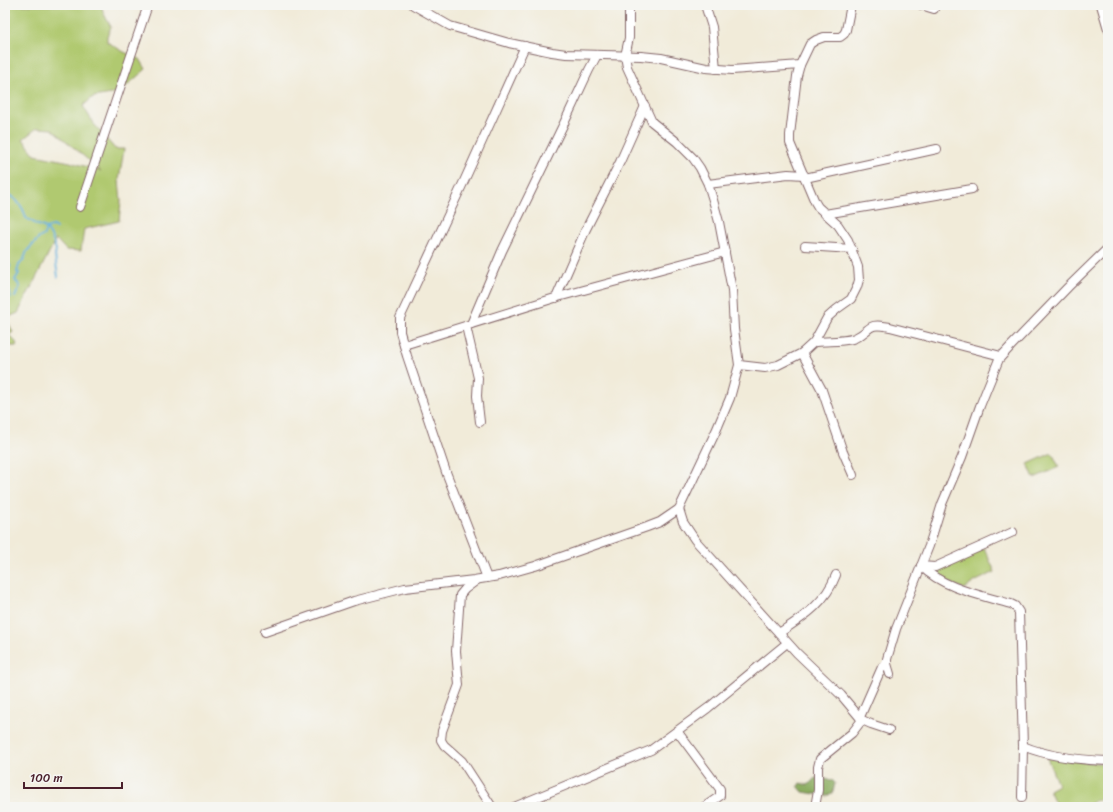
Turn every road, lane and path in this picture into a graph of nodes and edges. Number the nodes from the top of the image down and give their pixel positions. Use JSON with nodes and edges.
{"nodes":[{"id":1,"x":148,"y":5,"type":"edge"},
{"id":2,"x":413,"y":5,"type":"edge"},
{"id":3,"x":629,"y":5,"type":"edge"},
{"id":4,"x":705,"y":5,"type":"edge"},
{"id":5,"x":851,"y":5,"type":"edge"},
{"id":6,"x":921,"y":5,"type":"edge"},
{"id":7,"x":1101,"y":5,"type":"edge"},
{"id":8,"x":934,"y":9,"type":"dead end"},
{"id":9,"x":1108,"y":29,"type":"edge"},
{"id":10,"x":525,"y":46,"type":"junction"},
{"id":11,"x":597,"y":55,"type":"junction"},
{"id":12,"x":625,"y":56,"type":"junction"},
{"id":13,"x":800,"y":65,"type":"junction"},
{"id":14,"x":716,"y":69,"type":"junction"},
{"id":15,"x":645,"y":106,"type":"junction"},
{"id":16,"x":937,"y":149,"type":"dead end"},
{"id":17,"x":804,"y":176,"type":"junction"},
{"id":18,"x":708,"y":184,"type":"junction"},
{"id":19,"x":972,"y":189,"type":"dead end"},
{"id":20,"x":80,"y":207,"type":"dead end"},
{"id":21,"x":826,"y":214,"type":"junction"},
{"id":22,"x":805,"y":246,"type":"dead end"},
{"id":23,"x":1108,"y":248,"type":"edge"},
{"id":24,"x":852,"y":249,"type":"junction"},
{"id":25,"x":725,"y":252,"type":"junction"},
{"id":26,"x":556,"y":298,"type":"junction"},
{"id":27,"x":469,"y":325,"type":"junction"},
{"id":28,"x":814,"y":342,"type":"junction"},
{"id":29,"x":404,"y":345,"type":"junction"},
{"id":30,"x":802,"y":353,"type":"junction"},
{"id":31,"x":1001,"y":356,"type":"junction"},
{"id":32,"x":738,"y":365,"type":"junction"},
{"id":33,"x":480,"y":422,"type":"dead end"},
{"id":34,"x":853,"y":475,"type":"dead end"},
{"id":35,"x":679,"y":509,"type":"junction"},
{"id":36,"x":1013,"y":532,"type":"dead end"},
{"id":37,"x":921,"y":566,"type":"junction"},
{"id":38,"x":836,"y":575,"type":"dead end"},
{"id":39,"x":487,"y":578,"type":"junction"},
{"id":40,"x":477,"y":580,"type":"junction"},
{"id":41,"x":265,"y":632,"type":"dead end"},
{"id":42,"x":779,"y":633,"type":"junction"},
{"id":43,"x":787,"y":642,"type":"junction"},
{"id":44,"x":887,"y":664,"type":"junction"},
{"id":45,"x":890,"y":674,"type":"dead end"},
{"id":46,"x":861,"y":719,"type":"junction"},
{"id":47,"x":889,"y":730,"type":"dead end"},
{"id":48,"x":677,"y":731,"type":"junction"},
{"id":49,"x":1023,"y":746,"type":"junction"},
{"id":50,"x":1108,"y":761,"type":"edge"},
{"id":51,"x":1022,"y":797,"type":"dead end"},
{"id":52,"x":492,"y":807,"type":"edge"},
{"id":53,"x":514,"y":807,"type":"edge"},
{"id":54,"x":704,"y":807,"type":"edge"},
{"id":55,"x":815,"y":807,"type":"edge"}],
"edges":[{"from":1,"to":20,"type":"street"},
{"from":2,"to":10,"type":"street"},
{"from":3,"to":12,"type":"street"},
{"from":4,"to":14,"type":"street"},
{"from":5,"to":13,"type":"street"},
{"from":6,"to":8,"type":"street"},
{"from":7,"to":9,"type":"street"},
{"from":10,"to":11,"type":"street"},
{"from":10,"to":29,"type":"street"},
{"from":11,"to":12,"type":"street"},
{"from":11,"to":27,"type":"street"},
{"from":12,"to":14,"type":"street"},
{"from":12,"to":15,"type":"street"},
{"from":13,"to":14,"type":"street"},
{"from":13,"to":17,"type":"street"},
{"from":15,"to":18,"type":"street"},
{"from":15,"to":26,"type":"street"},
{"from":16,"to":17,"type":"street"},
{"from":17,"to":18,"type":"street"},
{"from":17,"to":21,"type":"street"},
{"from":18,"to":25,"type":"street"},
{"from":19,"to":21,"type":"street"},
{"from":21,"to":24,"type":"street"},
{"from":22,"to":24,"type":"street"},
{"from":23,"to":31,"type":"street"},
{"from":24,"to":28,"type":"street"},
{"from":25,"to":26,"type":"street"},
{"from":25,"to":32,"type":"street"},
{"from":26,"to":27,"type":"street"},
{"from":27,"to":29,"type":"street"},
{"from":27,"to":33,"type":"street"},
{"from":28,"to":30,"type":"street"},
{"from":28,"to":31,"type":"street"},
{"from":29,"to":39,"type":"street"},
{"from":30,"to":32,"type":"street"},
{"from":30,"to":34,"type":"street"},
{"from":31,"to":37,"type":"street"},
{"from":32,"to":35,"type":"street"},
{"from":35,"to":39,"type":"street"},
{"from":35,"to":42,"type":"street"},
{"from":36,"to":37,"type":"street"},
{"from":37,"to":44,"type":"street"},
{"from":37,"to":49,"type":"street"},
{"from":38,"to":42,"type":"street"},
{"from":39,"to":40,"type":"street"},
{"from":40,"to":41,"type":"street"},
{"from":40,"to":52,"type":"street"},
{"from":42,"to":43,"type":"street"},
{"from":43,"to":46,"type":"street"},
{"from":43,"to":48,"type":"street"},
{"from":44,"to":45,"type":"street"},
{"from":44,"to":46,"type":"street"},
{"from":46,"to":47,"type":"street"},
{"from":46,"to":55,"type":"street"},
{"from":48,"to":53,"type":"street"},
{"from":48,"to":54,"type":"street"},
{"from":49,"to":50,"type":"street"},
{"from":49,"to":51,"type":"street"}]}
